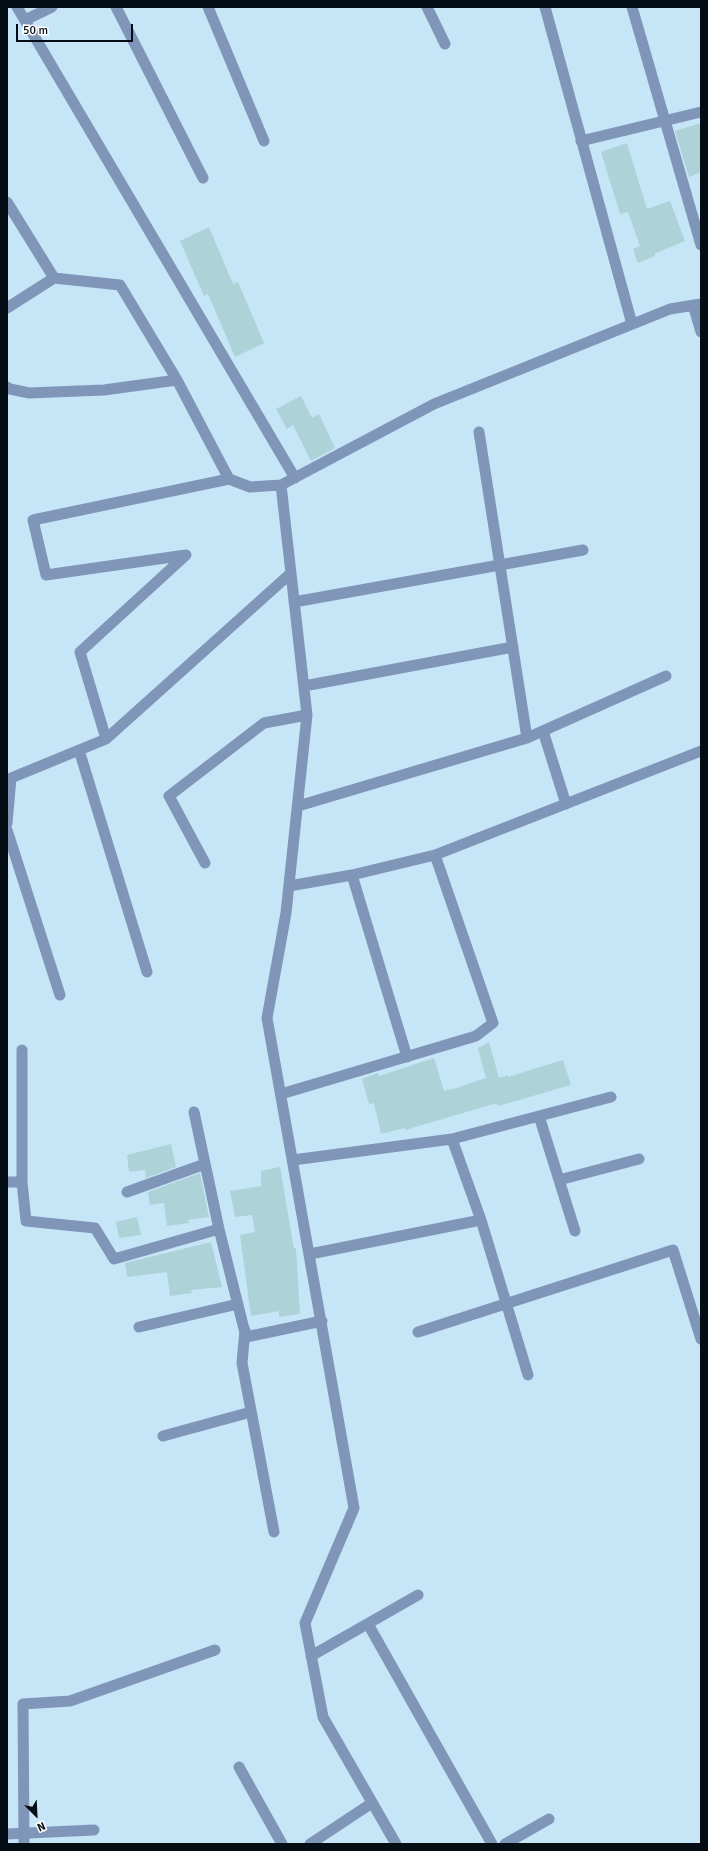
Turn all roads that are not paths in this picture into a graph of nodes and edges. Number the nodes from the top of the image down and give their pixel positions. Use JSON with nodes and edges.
{"nodes":[{"id":1,"x":17,"y":7,"type":"edge"},
{"id":2,"x":52,"y":7,"type":"edge"},
{"id":3,"x":116,"y":7,"type":"edge"},
{"id":4,"x":208,"y":7,"type":"edge"},
{"id":5,"x":427,"y":7,"type":"edge"},
{"id":6,"x":545,"y":7,"type":"edge"},
{"id":7,"x":632,"y":7,"type":"edge"},
{"id":8,"x":25,"y":20,"type":"junction"},
{"id":9,"x":445,"y":44,"type":"dead end"},
{"id":10,"x":701,"y":112,"type":"edge"},
{"id":11,"x":665,"y":122,"type":"junction"},
{"id":12,"x":264,"y":141,"type":"dead end"},
{"id":13,"x":581,"y":141,"type":"junction"},
{"id":14,"x":203,"y":178,"type":"dead end"},
{"id":15,"x":7,"y":202,"type":"edge"},
{"id":16,"x":701,"y":245,"type":"edge"},
{"id":17,"x":54,"y":278,"type":"junction"},
{"id":18,"x":697,"y":305,"type":"edge"},
{"id":19,"x":7,"y":308,"type":"edge"},
{"id":20,"x":632,"y":324,"type":"junction"},
{"id":21,"x":701,"y":332,"type":"edge"},
{"id":22,"x":177,"y":380,"type":"junction"},
{"id":23,"x":7,"y":387,"type":"edge"},
{"id":24,"x":479,"y":432,"type":"dead end"},
{"id":25,"x":295,"y":478,"type":"junction"},
{"id":26,"x":229,"y":479,"type":"junction"},
{"id":27,"x":281,"y":485,"type":"junction"},
{"id":28,"x":583,"y":550,"type":"dead end"},
{"id":29,"x":500,"y":565,"type":"junction"},
{"id":30,"x":291,"y":573,"type":"junction"},
{"id":31,"x":294,"y":602,"type":"junction"},
{"id":32,"x":513,"y":647,"type":"junction"},
{"id":33,"x":666,"y":676,"type":"dead end"},
{"id":34,"x":304,"y":686,"type":"junction"},
{"id":35,"x":307,"y":715,"type":"junction"},
{"id":36,"x":543,"y":731,"type":"junction"},
{"id":37,"x":106,"y":738,"type":"junction"},
{"id":38,"x":528,"y":738,"type":"junction"},
{"id":39,"x":79,"y":750,"type":"junction"},
{"id":40,"x":701,"y":751,"type":"edge"},
{"id":41,"x":566,"y":804,"type":"junction"},
{"id":42,"x":298,"y":806,"type":"junction"},
{"id":43,"x":7,"y":823,"type":"edge"},
{"id":44,"x":7,"y":830,"type":"edge"},
{"id":45,"x":435,"y":855,"type":"junction"},
{"id":46,"x":205,"y":863,"type":"dead end"},
{"id":47,"x":352,"y":875,"type":"junction"},
{"id":48,"x":289,"y":886,"type":"junction"},
{"id":49,"x":147,"y":972,"type":"dead end"},
{"id":50,"x":60,"y":995,"type":"dead end"},
{"id":51,"x":22,"y":1050,"type":"dead end"},
{"id":52,"x":407,"y":1057,"type":"junction"},
{"id":53,"x":281,"y":1094,"type":"junction"},
{"id":54,"x":610,"y":1097,"type":"dead end"},
{"id":55,"x":194,"y":1112,"type":"dead end"},
{"id":56,"x":539,"y":1116,"type":"junction"},
{"id":57,"x":452,"y":1139,"type":"junction"},
{"id":58,"x":639,"y":1159,"type":"dead end"},
{"id":59,"x":293,"y":1160,"type":"junction"},
{"id":60,"x":205,"y":1164,"type":"junction"},
{"id":61,"x":559,"y":1180,"type":"junction"},
{"id":62,"x":7,"y":1182,"type":"edge"},
{"id":63,"x":22,"y":1182,"type":"junction"},
{"id":64,"x":127,"y":1192,"type":"dead end"},
{"id":65,"x":481,"y":1220,"type":"junction"},
{"id":66,"x":219,"y":1230,"type":"junction"},
{"id":67,"x":575,"y":1231,"type":"dead end"},
{"id":68,"x":310,"y":1254,"type":"junction"},
{"id":69,"x":238,"y":1304,"type":"junction"},
{"id":70,"x":506,"y":1304,"type":"junction"},
{"id":71,"x":322,"y":1321,"type":"junction"},
{"id":72,"x":140,"y":1327,"type":"dead end"},
{"id":73,"x":244,"y":1330,"type":"junction"},
{"id":74,"x":418,"y":1332,"type":"dead end"},
{"id":75,"x":701,"y":1339,"type":"edge"},
{"id":76,"x":528,"y":1375,"type":"dead end"},
{"id":77,"x":251,"y":1412,"type":"junction"},
{"id":78,"x":163,"y":1436,"type":"dead end"},
{"id":79,"x":274,"y":1532,"type":"dead end"},
{"id":80,"x":418,"y":1596,"type":"dead end"},
{"id":81,"x":368,"y":1624,"type":"junction"},
{"id":82,"x":214,"y":1650,"type":"dead end"},
{"id":83,"x":311,"y":1656,"type":"junction"},
{"id":84,"x":239,"y":1767,"type":"dead end"},
{"id":85,"x":372,"y":1803,"type":"junction"},
{"id":86,"x":549,"y":1819,"type":"dead end"},
{"id":87,"x":94,"y":1830,"type":"dead end"},
{"id":88,"x":7,"y":1834,"type":"edge"},
{"id":89,"x":24,"y":1838,"type":"edge"},
{"id":90,"x":282,"y":1844,"type":"edge"},
{"id":91,"x":310,"y":1844,"type":"edge"},
{"id":92,"x":396,"y":1844,"type":"edge"},
{"id":93,"x":492,"y":1844,"type":"edge"},
{"id":94,"x":505,"y":1844,"type":"edge"}],
"edges":[{"from":1,"to":8,"type":"street"},
{"from":2,"to":8,"type":"street"},
{"from":3,"to":14,"type":"street"},
{"from":4,"to":12,"type":"street"},
{"from":5,"to":9,"type":"street"},
{"from":6,"to":13,"type":"street"},
{"from":7,"to":11,"type":"street"},
{"from":8,"to":25,"type":"street"},
{"from":10,"to":11,"type":"street"},
{"from":11,"to":13,"type":"street"},
{"from":11,"to":16,"type":"street"},
{"from":13,"to":20,"type":"street"},
{"from":15,"to":17,"type":"street"},
{"from":17,"to":19,"type":"street"},
{"from":17,"to":22,"type":"street"},
{"from":18,"to":20,"type":"street"},
{"from":18,"to":21,"type":"street"},
{"from":20,"to":25,"type":"street"},
{"from":22,"to":23,"type":"street"},
{"from":22,"to":26,"type":"street"},
{"from":24,"to":29,"type":"street"},
{"from":25,"to":27,"type":"street"},
{"from":26,"to":27,"type":"street"},
{"from":26,"to":37,"type":"street"},
{"from":27,"to":30,"type":"street"},
{"from":28,"to":29,"type":"street"},
{"from":29,"to":31,"type":"street"},
{"from":29,"to":32,"type":"street"},
{"from":30,"to":31,"type":"street"},
{"from":30,"to":37,"type":"street"},
{"from":31,"to":34,"type":"street"},
{"from":32,"to":34,"type":"street"},
{"from":32,"to":38,"type":"street"},
{"from":33,"to":36,"type":"street"},
{"from":34,"to":35,"type":"street"},
{"from":35,"to":42,"type":"street"},
{"from":35,"to":46,"type":"street"},
{"from":36,"to":38,"type":"street"},
{"from":36,"to":41,"type":"street"},
{"from":37,"to":39,"type":"street"},
{"from":38,"to":42,"type":"street"},
{"from":39,"to":43,"type":"street"},
{"from":39,"to":49,"type":"street"},
{"from":40,"to":41,"type":"street"},
{"from":41,"to":45,"type":"street"},
{"from":42,"to":48,"type":"street"},
{"from":44,"to":50,"type":"street"},
{"from":45,"to":47,"type":"street"},
{"from":45,"to":52,"type":"street"},
{"from":47,"to":48,"type":"street"},
{"from":47,"to":52,"type":"street"},
{"from":48,"to":53,"type":"street"},
{"from":51,"to":63,"type":"street"},
{"from":52,"to":53,"type":"street"},
{"from":53,"to":59,"type":"street"},
{"from":54,"to":56,"type":"street"},
{"from":55,"to":60,"type":"street"},
{"from":56,"to":57,"type":"street"},
{"from":56,"to":61,"type":"street"},
{"from":57,"to":59,"type":"street"},
{"from":57,"to":65,"type":"street"},
{"from":58,"to":61,"type":"street"},
{"from":59,"to":68,"type":"street"},
{"from":60,"to":64,"type":"street"},
{"from":60,"to":66,"type":"street"},
{"from":61,"to":67,"type":"street"},
{"from":62,"to":63,"type":"street"},
{"from":63,"to":66,"type":"street"},
{"from":65,"to":68,"type":"street"},
{"from":65,"to":70,"type":"street"},
{"from":66,"to":69,"type":"street"},
{"from":68,"to":71,"type":"street"},
{"from":69,"to":72,"type":"street"},
{"from":69,"to":73,"type":"street"},
{"from":70,"to":74,"type":"street"},
{"from":70,"to":75,"type":"street"},
{"from":70,"to":76,"type":"street"},
{"from":71,"to":73,"type":"street"},
{"from":71,"to":83,"type":"street"},
{"from":73,"to":77,"type":"street"},
{"from":77,"to":78,"type":"street"},
{"from":77,"to":79,"type":"street"},
{"from":80,"to":81,"type":"street"},
{"from":81,"to":83,"type":"street"},
{"from":81,"to":93,"type":"street"},
{"from":82,"to":89,"type":"street"},
{"from":83,"to":85,"type":"street"},
{"from":84,"to":90,"type":"street"},
{"from":85,"to":91,"type":"street"},
{"from":85,"to":92,"type":"street"},
{"from":86,"to":94,"type":"street"},
{"from":87,"to":89,"type":"street"},
{"from":88,"to":89,"type":"street"}]}
